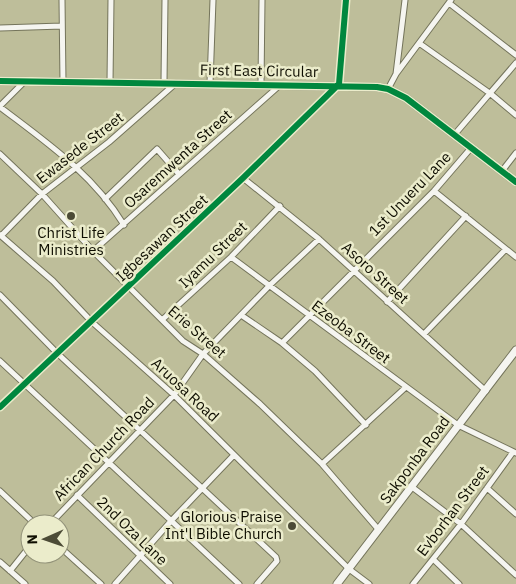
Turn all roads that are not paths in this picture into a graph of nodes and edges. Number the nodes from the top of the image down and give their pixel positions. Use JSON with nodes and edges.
{"nodes":[{"id":1,"x":62,"y":0,"type":"edge"},
{"id":2,"x":111,"y":0,"type":"edge"},
{"id":3,"x":165,"y":0,"type":"edge"},
{"id":4,"x":213,"y":0,"type":"edge"},
{"id":5,"x":262,"y":0,"type":"edge"},
{"id":6,"x":346,"y":0,"type":"edge"},
{"id":7,"x":405,"y":0,"type":"edge"},
{"id":8,"x":450,"y":1,"type":"edge"},
{"id":9,"x":62,"y":26,"type":"junction"},
{"id":10,"x":0,"y":28,"type":"edge"},
{"id":11,"x":419,"y":42,"type":"junction"},
{"id":12,"x":516,"y":55,"type":"edge"},
{"id":13,"x":516,"y":63,"type":"edge"},
{"id":14,"x":396,"y":74,"type":"junction"},
{"id":15,"x":0,"y":81,"type":"edge"},
{"id":16,"x":24,"y":82,"type":"junction"},
{"id":17,"x":63,"y":82,"type":"junction"},
{"id":18,"x":110,"y":82,"type":"junction"},
{"id":19,"x":164,"y":82,"type":"junction"},
{"id":20,"x":177,"y":83,"type":"junction"},
{"id":21,"x":210,"y":84,"type":"junction"},
{"id":22,"x":261,"y":84,"type":"junction"},
{"id":23,"x":339,"y":84,"type":"junction"},
{"id":24,"x":279,"y":85,"type":"junction"},
{"id":25,"x":388,"y":89,"type":"junction"},
{"id":26,"x":491,"y":94,"type":"junction"},
{"id":27,"x":0,"y":106,"type":"edge"},
{"id":28,"x":516,"y":115,"type":"edge"},
{"id":29,"x":455,"y":134,"type":"junction"},
{"id":30,"x":471,"y":148,"type":"junction"},
{"id":31,"x":516,"y":153,"type":"edge"},
{"id":32,"x":0,"y":154,"type":"edge"},
{"id":33,"x":78,"y":167,"type":"junction"},
{"id":34,"x":502,"y":171,"type":"junction"},
{"id":35,"x":178,"y":173,"type":"junction"},
{"id":36,"x":243,"y":178,"type":"junction"},
{"id":37,"x":516,"y":182,"type":"edge"},
{"id":38,"x":434,"y":191,"type":"junction"},
{"id":39,"x":42,"y":194,"type":"junction"},
{"id":40,"x":105,"y":199,"type":"junction"},
{"id":41,"x":280,"y":206,"type":"junction"},
{"id":42,"x":466,"y":216,"type":"junction"},
{"id":43,"x":124,"y":225,"type":"junction"},
{"id":44,"x":0,"y":235,"type":"edge"},
{"id":45,"x":319,"y":239,"type":"junction"},
{"id":46,"x":506,"y":249,"type":"junction"},
{"id":47,"x":93,"y":251,"type":"junction"},
{"id":48,"x":231,"y":257,"type":"junction"},
{"id":49,"x":516,"y":257,"type":"edge"},
{"id":50,"x":353,"y":271,"type":"junction"},
{"id":51,"x":270,"y":285,"type":"junction"},
{"id":52,"x":129,"y":286,"type":"junction"},
{"id":53,"x":0,"y":295,"type":"edge"},
{"id":54,"x":388,"y":302,"type":"junction"},
{"id":55,"x":241,"y":315,"type":"junction"},
{"id":56,"x":309,"y":316,"type":"junction"},
{"id":57,"x":163,"y":319,"type":"junction"},
{"id":58,"x":92,"y":322,"type":"junction"},
{"id":59,"x":424,"y":334,"type":"junction"},
{"id":60,"x":282,"y":343,"type":"junction"},
{"id":61,"x":57,"y":353,"type":"junction"},
{"id":62,"x":203,"y":354,"type":"junction"},
{"id":63,"x":514,"y":355,"type":"edge"},
{"id":64,"x":0,"y":361,"type":"edge"},
{"id":65,"x":23,"y":384,"type":"junction"},
{"id":66,"x":406,"y":387,"type":"junction"},
{"id":67,"x":486,"y":391,"type":"junction"},
{"id":68,"x":174,"y":394,"type":"junction"},
{"id":69,"x":0,"y":407,"type":"edge"},
{"id":70,"x":366,"y":425,"type":"junction"},
{"id":71,"x":458,"y":425,"type":"junction"},
{"id":72,"x":140,"y":429,"type":"junction"},
{"id":73,"x":514,"y":452,"type":"edge"},
{"id":74,"x":234,"y":455,"type":"junction"},
{"id":75,"x":108,"y":464,"type":"junction"},
{"id":76,"x":322,"y":464,"type":"junction"},
{"id":77,"x":412,"y":487,"type":"junction"},
{"id":78,"x":203,"y":488,"type":"junction"},
{"id":79,"x":487,"y":488,"type":"junction"},
{"id":80,"x":0,"y":491,"type":"edge"},
{"id":81,"x":77,"y":496,"type":"junction"},
{"id":82,"x":24,"y":514,"type":"edge"},
{"id":83,"x":60,"y":514,"type":"edge"},
{"id":84,"x":516,"y":514,"type":"edge"},
{"id":85,"x":171,"y":521,"type":"junction"},
{"id":86,"x":461,"y":524,"type":"junction"},
{"id":87,"x":378,"y":529,"type":"junction"},
{"id":88,"x":70,"y":556,"type":"edge"},
{"id":89,"x":140,"y":556,"type":"junction"},
{"id":90,"x":20,"y":558,"type":"edge"},
{"id":91,"x":432,"y":559,"type":"junction"},
{"id":92,"x":0,"y":562,"type":"edge"},
{"id":93,"x":349,"y":569,"type":"junction"},
{"id":94,"x":10,"y":571,"type":"junction"},
{"id":95,"x":516,"y":575,"type":"edge"},
{"id":96,"x":260,"y":583,"type":"edge"},
{"id":97,"x":25,"y":584,"type":"edge"},
{"id":98,"x":101,"y":584,"type":"edge"},
{"id":99,"x":115,"y":584,"type":"edge"},
{"id":100,"x":170,"y":584,"type":"edge"},
{"id":101,"x":239,"y":584,"type":"edge"},
{"id":102,"x":337,"y":584,"type":"edge"},
{"id":103,"x":369,"y":584,"type":"edge"},
{"id":104,"x":413,"y":584,"type":"edge"},
{"id":105,"x":459,"y":584,"type":"edge"}],
"edges":[{"from":1,"to":9,"type":"street"},
{"from":2,"to":18,"type":"street"},
{"from":3,"to":19,"type":"street"},
{"from":4,"to":21,"type":"street"},
{"from":5,"to":22,"type":"street"},
{"from":6,"to":23,"type":"street"},
{"from":7,"to":14,"type":"street"},
{"from":8,"to":11,"type":"street"},
{"from":8,"to":12,"type":"street"},
{"from":9,"to":10,"type":"street"},
{"from":9,"to":17,"type":"street"},
{"from":11,"to":14,"type":"street"},
{"from":11,"to":26,"type":"street"},
{"from":13,"to":26,"type":"street"},
{"from":14,"to":25,"type":"street"},
{"from":15,"to":16,"type":"street","name":"First East Circular"},
{"from":16,"to":17,"type":"street","name":"First East Circular"},
{"from":16,"to":27,"type":"street"},
{"from":17,"to":18,"type":"street","name":"First East Circular"},
{"from":18,"to":19,"type":"street","name":"First East Circular"},
{"from":19,"to":20,"type":"street","name":"First East Circular"},
{"from":20,"to":21,"type":"street","name":"First East Circular"},
{"from":20,"to":33,"type":"street","name":"Ewasede Street"},
{"from":21,"to":22,"type":"street","name":"First East Circular"},
{"from":22,"to":24,"type":"street","name":"First East Circular"},
{"from":23,"to":24,"type":"street","name":"First East Circular"},
{"from":23,"to":25,"type":"street","name":"First East Circular"},
{"from":23,"to":36,"type":"street","name":"Igbesawan Street"},
{"from":24,"to":35,"type":"street","name":"Osaremwenta Street"},
{"from":25,"to":29,"type":"street","name":"First East Circular"},
{"from":26,"to":28,"type":"street"},
{"from":26,"to":29,"type":"street"},
{"from":27,"to":33,"type":"street"},
{"from":29,"to":30,"type":"street","name":"First East Circular"},
{"from":30,"to":34,"type":"street","name":"First East Circular"},
{"from":30,"to":38,"type":"street","name":"1st Unueru Lane"},
{"from":31,"to":34,"type":"street"},
{"from":32,"to":39,"type":"street","name":"Erie Street"},
{"from":33,"to":39,"type":"street","name":"Ewasede Street"},
{"from":33,"to":40,"type":"street"},
{"from":34,"to":37,"type":"street","name":"First East Circular"},
{"from":35,"to":40,"type":"street"},
{"from":35,"to":43,"type":"street","name":"Osaremwenta Street"},
{"from":36,"to":41,"type":"street","name":"Asoro Street"},
{"from":36,"to":52,"type":"street","name":"Igbesawan Street"},
{"from":38,"to":42,"type":"street"},
{"from":38,"to":50,"type":"street","name":"1st Unueru Lane"},
{"from":39,"to":44,"type":"street","name":"Ewasede Street"},
{"from":39,"to":47,"type":"street","name":"Erie Street"},
{"from":40,"to":43,"type":"street"},
{"from":41,"to":45,"type":"street","name":"Asoro Street"},
{"from":41,"to":48,"type":"street","name":"Iyamu Street"},
{"from":42,"to":46,"type":"street"},
{"from":42,"to":54,"type":"street"},
{"from":43,"to":47,"type":"street","name":"Osaremwenta Street"},
{"from":44,"to":58,"type":"street","name":"Aruosa Road"},
{"from":45,"to":50,"type":"street","name":"Asoro Street"},
{"from":45,"to":51,"type":"street","name":"African Church Road"},
{"from":46,"to":49,"type":"street"},
{"from":46,"to":59,"type":"street"},
{"from":47,"to":52,"type":"street","name":"Erie Street"},
{"from":48,"to":51,"type":"street","name":"Ezeoba Street"},
{"from":48,"to":57,"type":"street","name":"Iyamu Street"},
{"from":50,"to":54,"type":"street","name":"Asoro Street"},
{"from":50,"to":56,"type":"street","name":"1st Unueru Lane"},
{"from":51,"to":55,"type":"street","name":"African Church Road"},
{"from":51,"to":56,"type":"street","name":"Ezeoba Street"},
{"from":52,"to":57,"type":"street","name":"Erie Street"},
{"from":52,"to":58,"type":"street","name":"Igbesawan Street"},
{"from":53,"to":61,"type":"street"},
{"from":54,"to":59,"type":"street","name":"Asoro Street"},
{"from":55,"to":60,"type":"street"},
{"from":55,"to":62,"type":"street","name":"African Church Road"},
{"from":56,"to":60,"type":"street","name":"1st Unueru Lane"},
{"from":56,"to":66,"type":"street","name":"Ezeoba Street"},
{"from":57,"to":62,"type":"street","name":"Erie Street"},
{"from":58,"to":61,"type":"street","name":"Igbesawan Street"},
{"from":58,"to":68,"type":"street","name":"Aruosa Road"},
{"from":59,"to":67,"type":"street","name":"Asoro Street"},
{"from":60,"to":70,"type":"street"},
{"from":61,"to":65,"type":"street","name":"Igbesawan Street"},
{"from":61,"to":72,"type":"street"},
{"from":62,"to":68,"type":"street","name":"African Church Road"},
{"from":62,"to":76,"type":"street","name":"Erie Street"},
{"from":63,"to":67,"type":"street","name":"Sakponba Road"},
{"from":64,"to":65,"type":"street"},
{"from":65,"to":69,"type":"street","name":"Igbesawan Street"},
{"from":65,"to":75,"type":"street"},
{"from":66,"to":70,"type":"street"},
{"from":66,"to":71,"type":"street","name":"Ezeoba Street"},
{"from":67,"to":71,"type":"street","name":"Sakponba Road"},
{"from":68,"to":72,"type":"street","name":"African Church Road"},
{"from":68,"to":74,"type":"street","name":"Aruosa Road"},
{"from":70,"to":76,"type":"street"},
{"from":71,"to":73,"type":"street","name":"Ezeoba Street"},
{"from":71,"to":77,"type":"street","name":"Sakponba Road"},
{"from":72,"to":75,"type":"street","name":"African Church Road"},
{"from":72,"to":78,"type":"street"},
{"from":73,"to":79,"type":"street","name":"Evborhan Street"},
{"from":74,"to":78,"type":"street"},
{"from":74,"to":93,"type":"street","name":"Aruosa Road"},
{"from":75,"to":81,"type":"street","name":"African Church Road"},
{"from":75,"to":85,"type":"street"},
{"from":76,"to":87,"type":"street","name":"Erie Street"},
{"from":77,"to":86,"type":"street"},
{"from":77,"to":87,"type":"street","name":"Sakponba Road"},
{"from":78,"to":85,"type":"street"},
{"from":78,"to":96,"type":"street"},
{"from":79,"to":84,"type":"street"},
{"from":79,"to":86,"type":"street","name":"Evborhan Street"},
{"from":80,"to":82,"type":"street"},
{"from":81,"to":83,"type":"street","name":"African Church Road"},
{"from":81,"to":89,"type":"street","name":"2nd Oza Lane"},
{"from":85,"to":89,"type":"street"},
{"from":85,"to":101,"type":"street"},
{"from":86,"to":91,"type":"street","name":"Evborhan Street"},
{"from":86,"to":95,"type":"street"},
{"from":87,"to":93,"type":"street","name":"Sakponba Road"},
{"from":88,"to":98,"type":"street"},
{"from":89,"to":99,"type":"street"},
{"from":89,"to":100,"type":"street","name":"2nd Oza Lane"},
{"from":90,"to":94,"type":"street"},
{"from":91,"to":104,"type":"street","name":"Evborhan Street"},
{"from":91,"to":105,"type":"street"},
{"from":92,"to":94,"type":"street"},
{"from":93,"to":102,"type":"street","name":"Sakponba Road"},
{"from":93,"to":103,"type":"street","name":"Aruosa Road"},
{"from":94,"to":97,"type":"street"}]}
